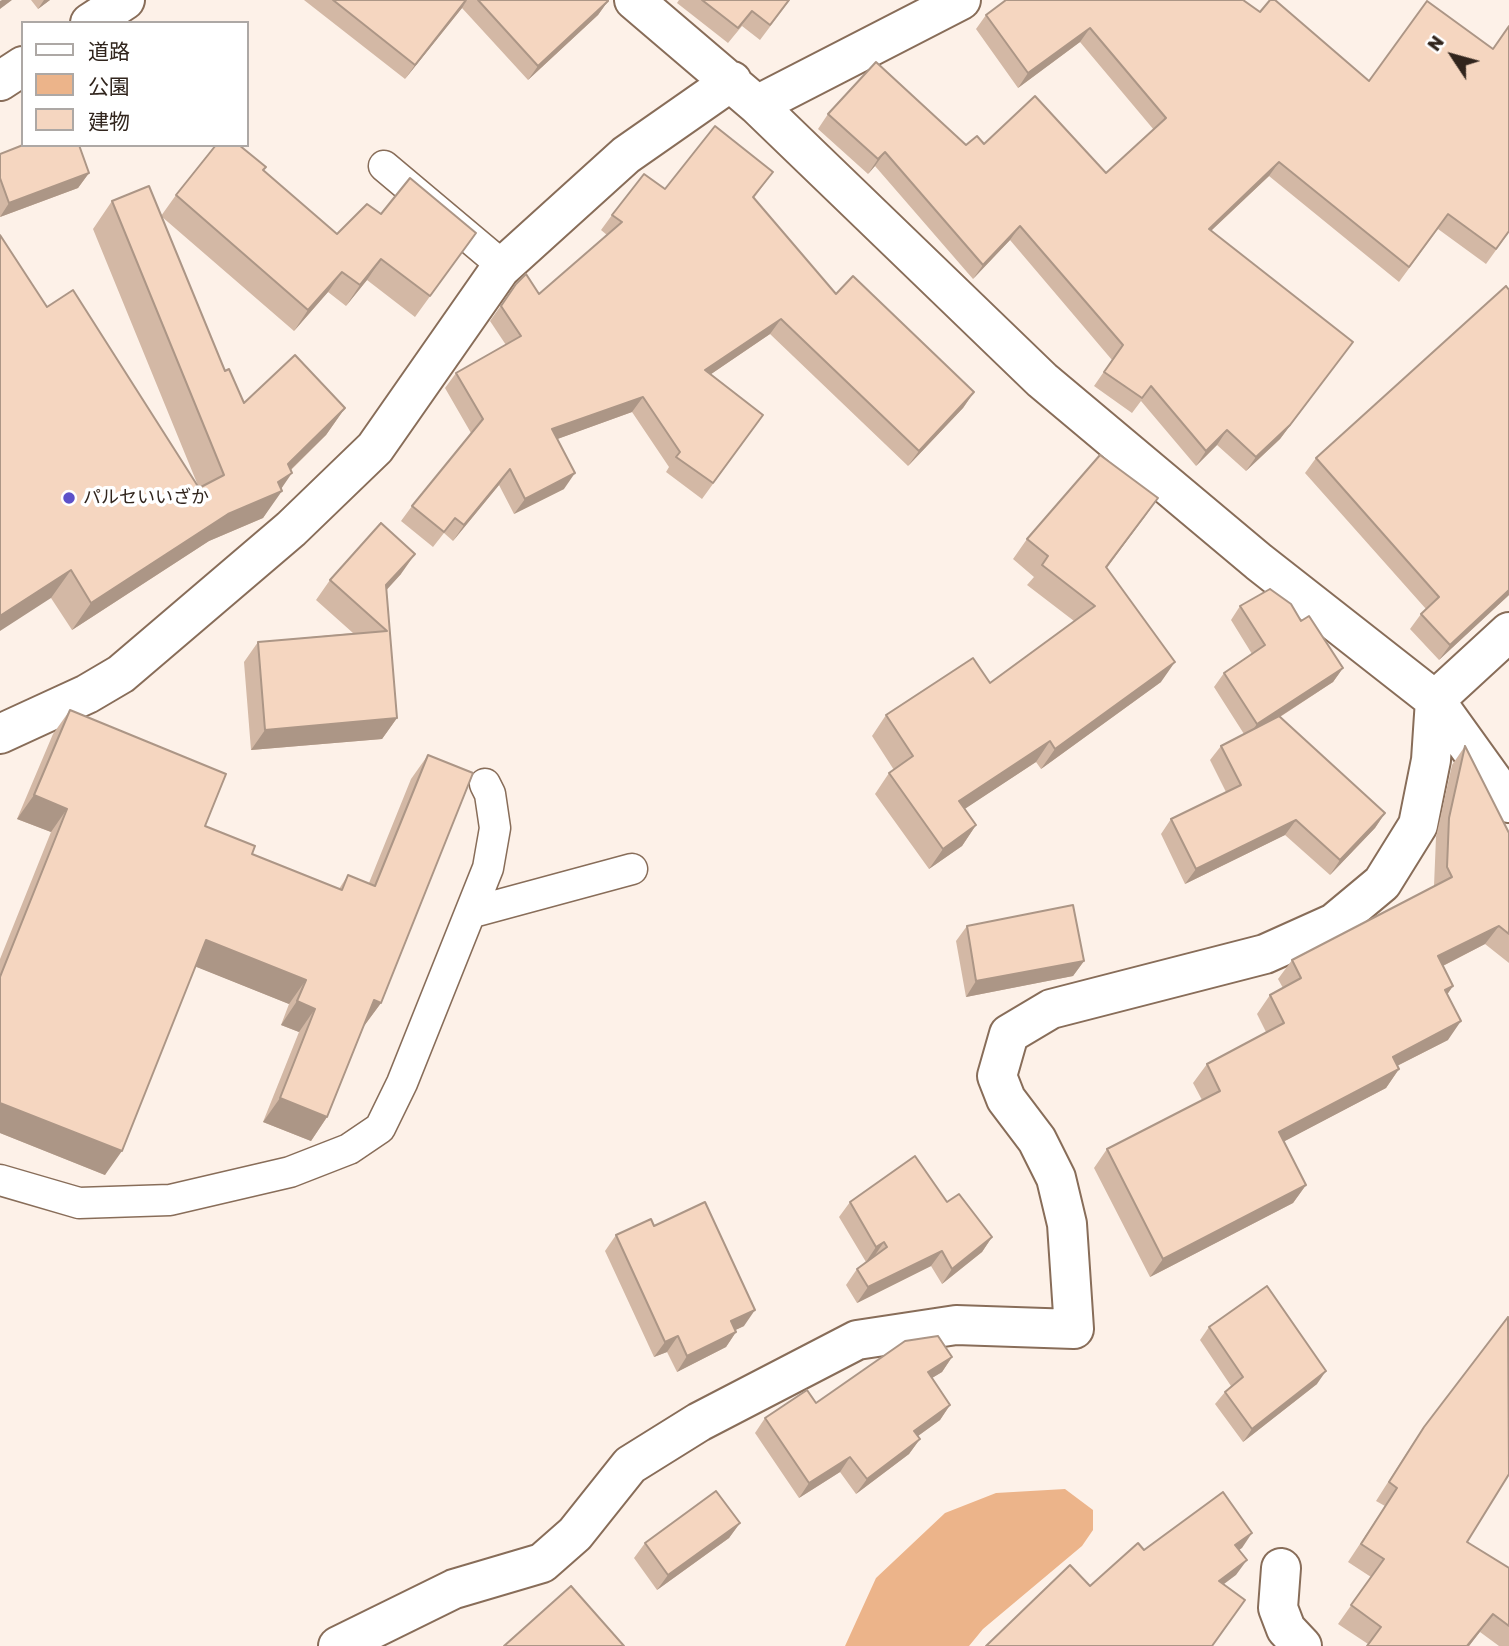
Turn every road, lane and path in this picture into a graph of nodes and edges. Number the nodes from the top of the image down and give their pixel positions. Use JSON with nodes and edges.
{"nodes":[{"id":1,"x":125,"y":0,"type":"edge"},
{"id":2,"x":634,"y":0,"type":"edge"},
{"id":3,"x":961,"y":0,"type":"edge"},
{"id":4,"x":93,"y":21,"type":"edge"},
{"id":5,"x":21,"y":67,"type":"edge"},
{"id":6,"x":0,"y":81,"type":"edge"},
{"id":7,"x":744,"y":93,"type":"junction"},
{"id":8,"x":384,"y":166,"type":"dead end"},
{"id":9,"x":503,"y":266,"type":"junction"},
{"id":10,"x":1509,"y":632,"type":"edge"},
{"id":11,"x":1435,"y":700,"type":"junction"},
{"id":12,"x":0,"y":734,"type":"edge"},
{"id":13,"x":485,"y":784,"type":"dead end"},
{"id":14,"x":1509,"y":803,"type":"edge"},
{"id":15,"x":632,"y":869,"type":"dead end"},
{"id":16,"x":473,"y":912,"type":"junction"},
{"id":17,"x":0,"y":1180,"type":"edge"},
{"id":18,"x":1281,"y":1568,"type":"dead end"},
{"id":19,"x":338,"y":1646,"type":"edge"},
{"id":20,"x":1302,"y":1646,"type":"edge"}],
"edges":[{"from":1,"to":4,"type":"street"},
{"from":2,"to":7,"type":"street"},
{"from":3,"to":7,"type":"street"},
{"from":5,"to":6,"type":"street"},
{"from":7,"to":9,"type":"street"},
{"from":7,"to":11,"type":"street"},
{"from":8,"to":9,"type":"lane"},
{"from":9,"to":12,"type":"street"},
{"from":10,"to":11,"type":"street"},
{"from":11,"to":14,"type":"street"},
{"from":11,"to":19,"type":"street"},
{"from":13,"to":16,"type":"lane"},
{"from":15,"to":16,"type":"lane"},
{"from":16,"to":17,"type":"lane"},
{"from":18,"to":20,"type":"street"}]}
